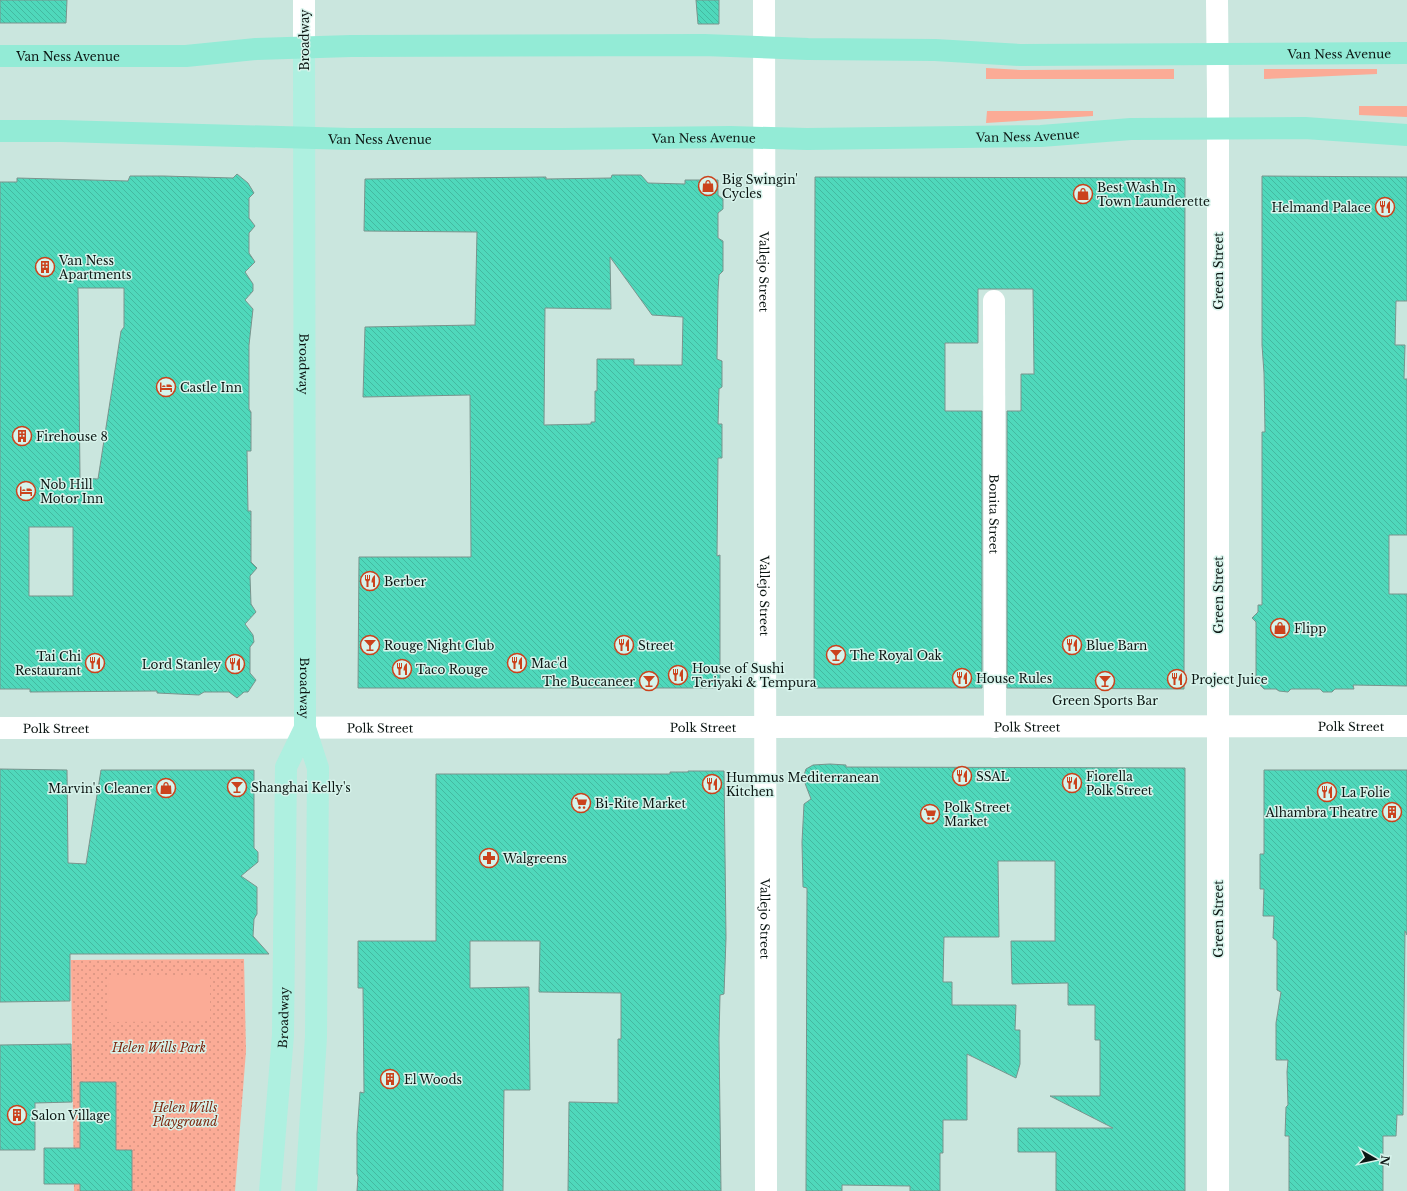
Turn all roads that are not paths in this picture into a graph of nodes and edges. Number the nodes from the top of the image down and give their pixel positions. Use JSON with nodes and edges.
{"nodes":[{"id":1,"x":304,"y":0,"type":"edge"},
{"id":2,"x":764,"y":0,"type":"edge"},
{"id":3,"x":1217,"y":0,"type":"edge"},
{"id":4,"x":304,"y":47,"type":"junction"},
{"id":5,"x":763,"y":47,"type":"junction"},
{"id":6,"x":1407,"y":53,"type":"edge"},
{"id":7,"x":1218,"y":54,"type":"junction"},
{"id":8,"x":0,"y":56,"type":"edge"},
{"id":9,"x":1218,"y":128,"type":"junction"},
{"id":10,"x":0,"y":131,"type":"edge"},
{"id":11,"x":1407,"y":135,"type":"edge"},
{"id":12,"x":764,"y":138,"type":"junction"},
{"id":13,"x":304,"y":139,"type":"junction"},
{"id":14,"x":994,"y":301,"type":"dead end"},
{"id":15,"x":1407,"y":726,"type":"edge"},
{"id":16,"x":765,"y":727,"type":"junction"},
{"id":17,"x":994,"y":727,"type":"junction"},
{"id":18,"x":1218,"y":727,"type":"junction"},
{"id":19,"x":0,"y":728,"type":"edge"},
{"id":20,"x":305,"y":728,"type":"junction"},
{"id":21,"x":270,"y":1191,"type":"edge"},
{"id":22,"x":306,"y":1191,"type":"edge"},
{"id":23,"x":766,"y":1191,"type":"edge"},
{"id":24,"x":1218,"y":1191,"type":"edge"}],
"edges":[{"from":1,"to":4,"type":"street","name":"Broadway"},
{"from":2,"to":5,"type":"street","name":"Vallejo Street"},
{"from":3,"to":7,"type":"street","name":"Green Street"},
{"from":4,"to":5,"type":"highway","name":"Van Ness Avenue"},
{"from":4,"to":8,"type":"highway","name":"Van Ness Avenue"},
{"from":4,"to":13,"type":"main road","name":"Broadway"},
{"from":5,"to":7,"type":"highway","name":"Van Ness Avenue"},
{"from":5,"to":12,"type":"street","name":"Vallejo Street"},
{"from":6,"to":7,"type":"highway","name":"Van Ness Avenue"},
{"from":7,"to":9,"type":"street","name":"Green Street"},
{"from":9,"to":11,"type":"highway","name":"Van Ness Avenue"},
{"from":9,"to":12,"type":"highway","name":"Van Ness Avenue"},
{"from":9,"to":18,"type":"street","name":"Green Street"},
{"from":10,"to":13,"type":"highway","name":"Van Ness Avenue"},
{"from":12,"to":13,"type":"highway","name":"Van Ness Avenue"},
{"from":12,"to":16,"type":"street","name":"Vallejo Street"},
{"from":13,"to":20,"type":"main road","name":"Broadway"},
{"from":14,"to":17,"type":"street","name":"Bonita Street"},
{"from":15,"to":18,"type":"street","name":"Polk Street"},
{"from":16,"to":17,"type":"street","name":"Polk Street"},
{"from":16,"to":20,"type":"street","name":"Polk Street"},
{"from":16,"to":23,"type":"street","name":"Vallejo Street"},
{"from":17,"to":18,"type":"street","name":"Polk Street"},
{"from":18,"to":24,"type":"street","name":"Green Street"},
{"from":19,"to":20,"type":"street","name":"Polk Street"},
{"from":20,"to":21,"type":"main road","name":"Broadway"},
{"from":20,"to":22,"type":"main road","name":"Broadway"}]}
